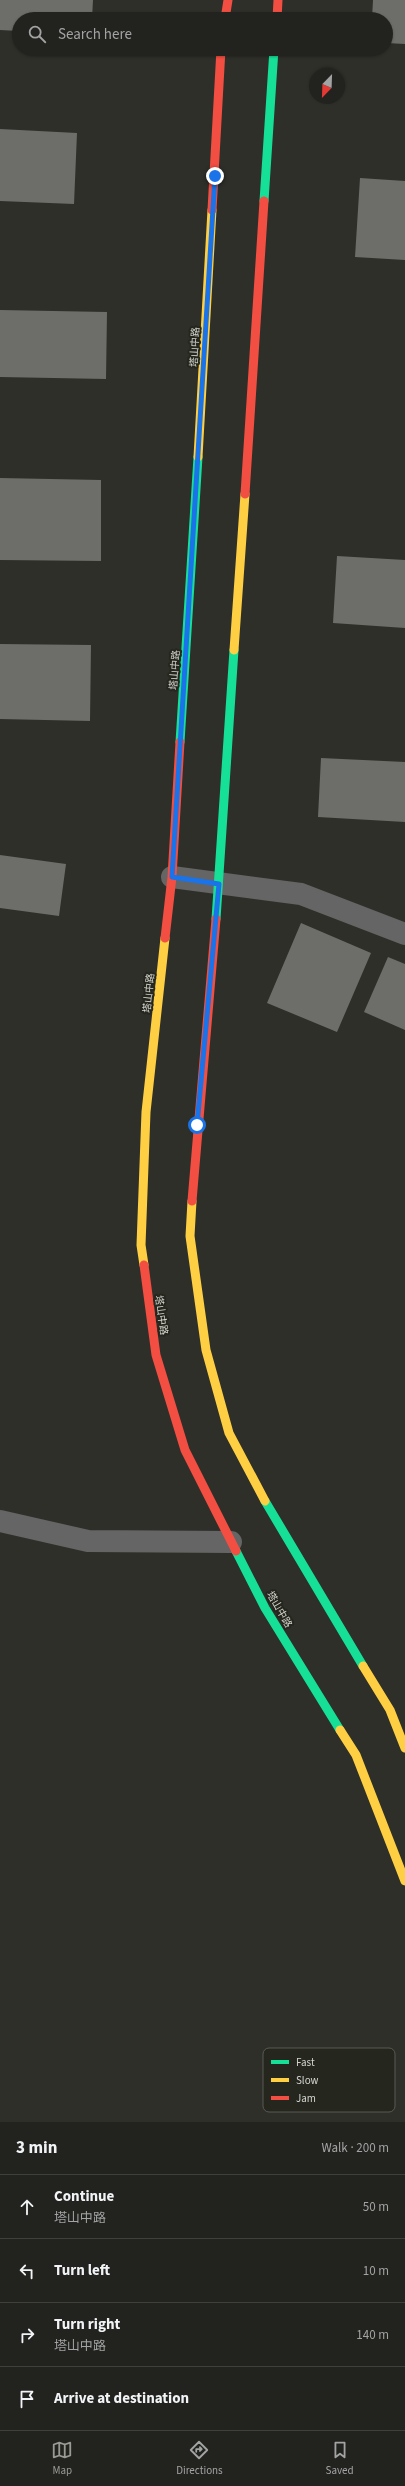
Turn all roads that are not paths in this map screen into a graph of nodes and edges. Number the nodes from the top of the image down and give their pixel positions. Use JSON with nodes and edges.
{"nodes":[{"id":1,"x":228,"y":0,"type":"edge"},
{"id":2,"x":278,"y":0,"type":"edge"},
{"id":3,"x":226,"y":12,"type":"edge"},
{"id":4,"x":277,"y":12,"type":"edge"},
{"id":5,"x":221,"y":56,"type":"edge"},
{"id":6,"x":274,"y":56,"type":"edge"},
{"id":7,"x":172,"y":877,"type":"junction"},
{"id":8,"x":219,"y":884,"type":"junction"},
{"id":9,"x":405,"y":934,"type":"edge"},
{"id":10,"x":0,"y":1521,"type":"edge"},
{"id":11,"x":231,"y":1542,"type":"junction"},
{"id":12,"x":405,"y":1748,"type":"edge"},
{"id":13,"x":405,"y":1881,"type":"edge"}],
"edges":[{"from":1,"to":3,"type":"main road"},
{"from":2,"to":4,"type":"main road"},
{"from":5,"to":7,"type":"main road","name":"塔山中路"},
{"from":6,"to":8,"type":"main road"},
{"from":7,"to":8,"type":"street"},
{"from":7,"to":11,"type":"main road","name":"塔山中路"},
{"from":8,"to":9,"type":"street"},
{"from":8,"to":12,"type":"main road"},
{"from":10,"to":11,"type":"street"},
{"from":11,"to":13,"type":"main road","name":"塔山中路"}]}
